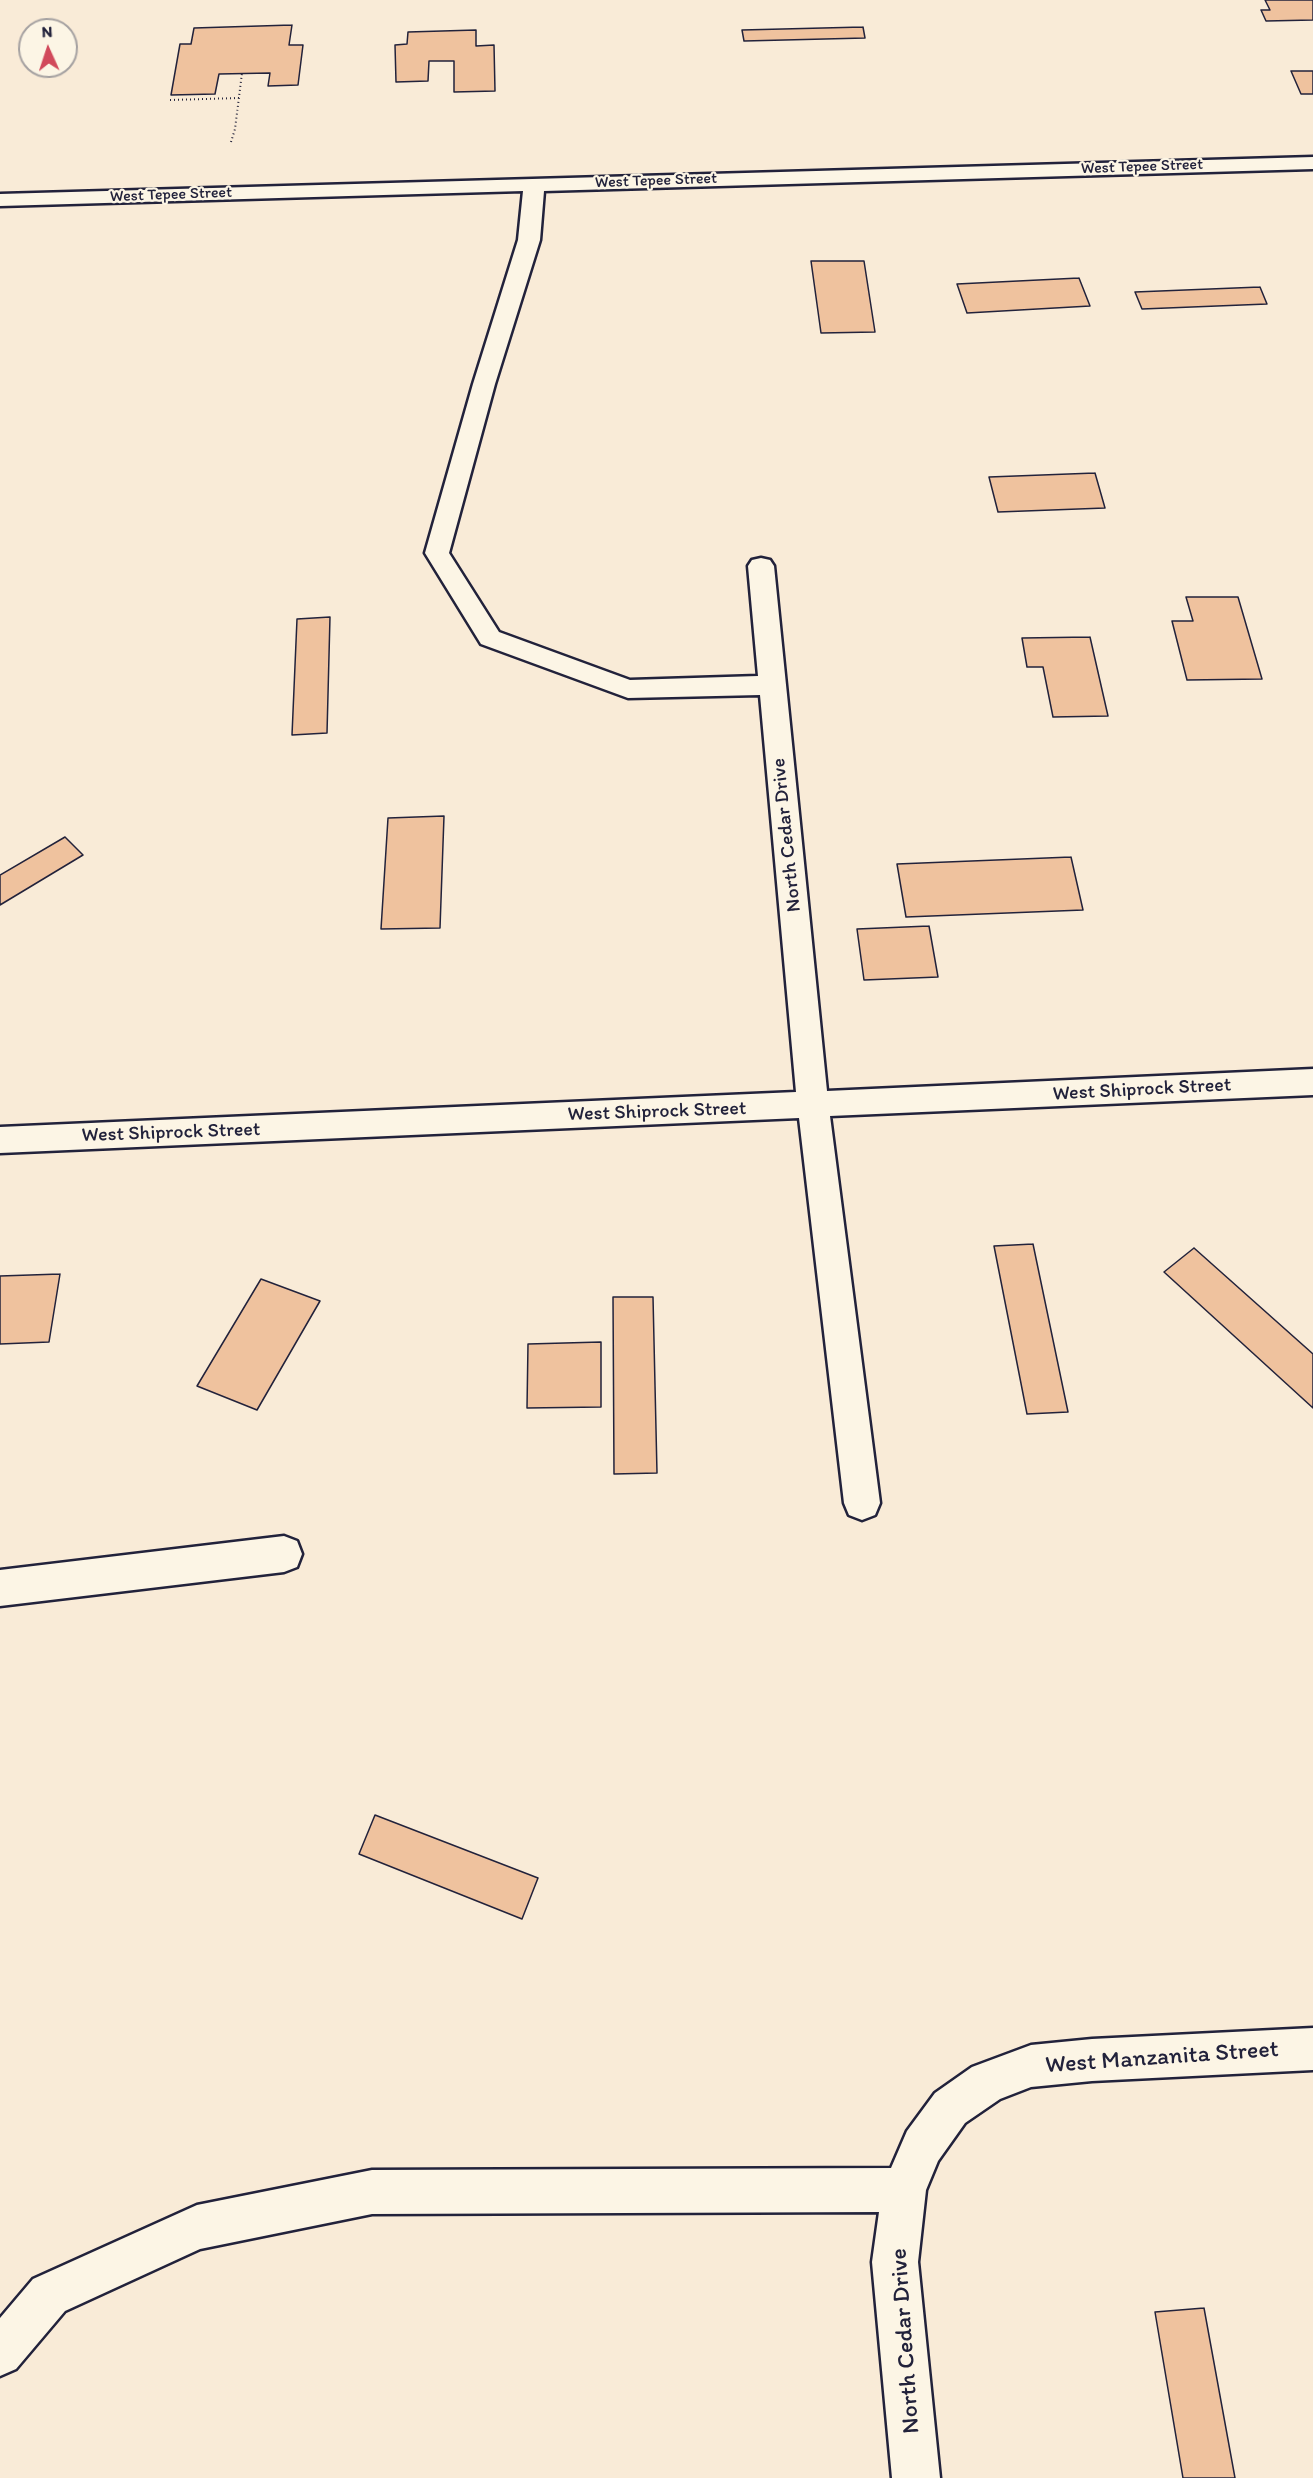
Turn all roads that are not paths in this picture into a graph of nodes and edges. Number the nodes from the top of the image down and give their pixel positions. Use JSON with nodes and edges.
{"nodes":[{"id":1,"x":1313,"y":163,"type":"edge"},
{"id":2,"x":534,"y":185,"type":"junction"},
{"id":3,"x":0,"y":200,"type":"edge"},
{"id":4,"x":761,"y":566,"type":"dead end"},
{"id":5,"x":772,"y":685,"type":"junction"},
{"id":6,"x":1313,"y":1082,"type":"edge"},
{"id":7,"x":813,"y":1105,"type":"junction"},
{"id":8,"x":0,"y":1140,"type":"edge"},
{"id":9,"x":862,"y":1503,"type":"dead end"},
{"id":10,"x":284,"y":1554,"type":"dead end"},
{"id":11,"x":0,"y":1588,"type":"edge"},
{"id":12,"x":1313,"y":2049,"type":"edge"},
{"id":13,"x":950,"y":2108,"type":"joint"},
{"id":14,"x":904,"y":2190,"type":"junction"},
{"id":15,"x":0,"y":2353,"type":"edge"},
{"id":16,"x":916,"y":2478,"type":"edge"}],
"edges":[{"from":1,"to":2,"type":"street","name":"West Tepee Street"},
{"from":2,"to":3,"type":"street","name":"West Tepee Street"},
{"from":2,"to":5,"type":"street"},
{"from":4,"to":5,"type":"street","name":"North Cedar Drive"},
{"from":5,"to":7,"type":"street","name":"North Cedar Drive"},
{"from":6,"to":7,"type":"street","name":"West Shiprock Street"},
{"from":7,"to":8,"type":"street","name":"West Shiprock Street"},
{"from":7,"to":9,"type":"street","name":"North Cedar Drive"},
{"from":10,"to":11,"type":"street"},
{"from":12,"to":13,"type":"street","name":"West Manzanita Street"},
{"from":13,"to":14,"type":"street","name":"North Cedar Drive"},
{"from":14,"to":15,"type":"street"},
{"from":14,"to":16,"type":"street","name":"North Cedar Drive"}]}
